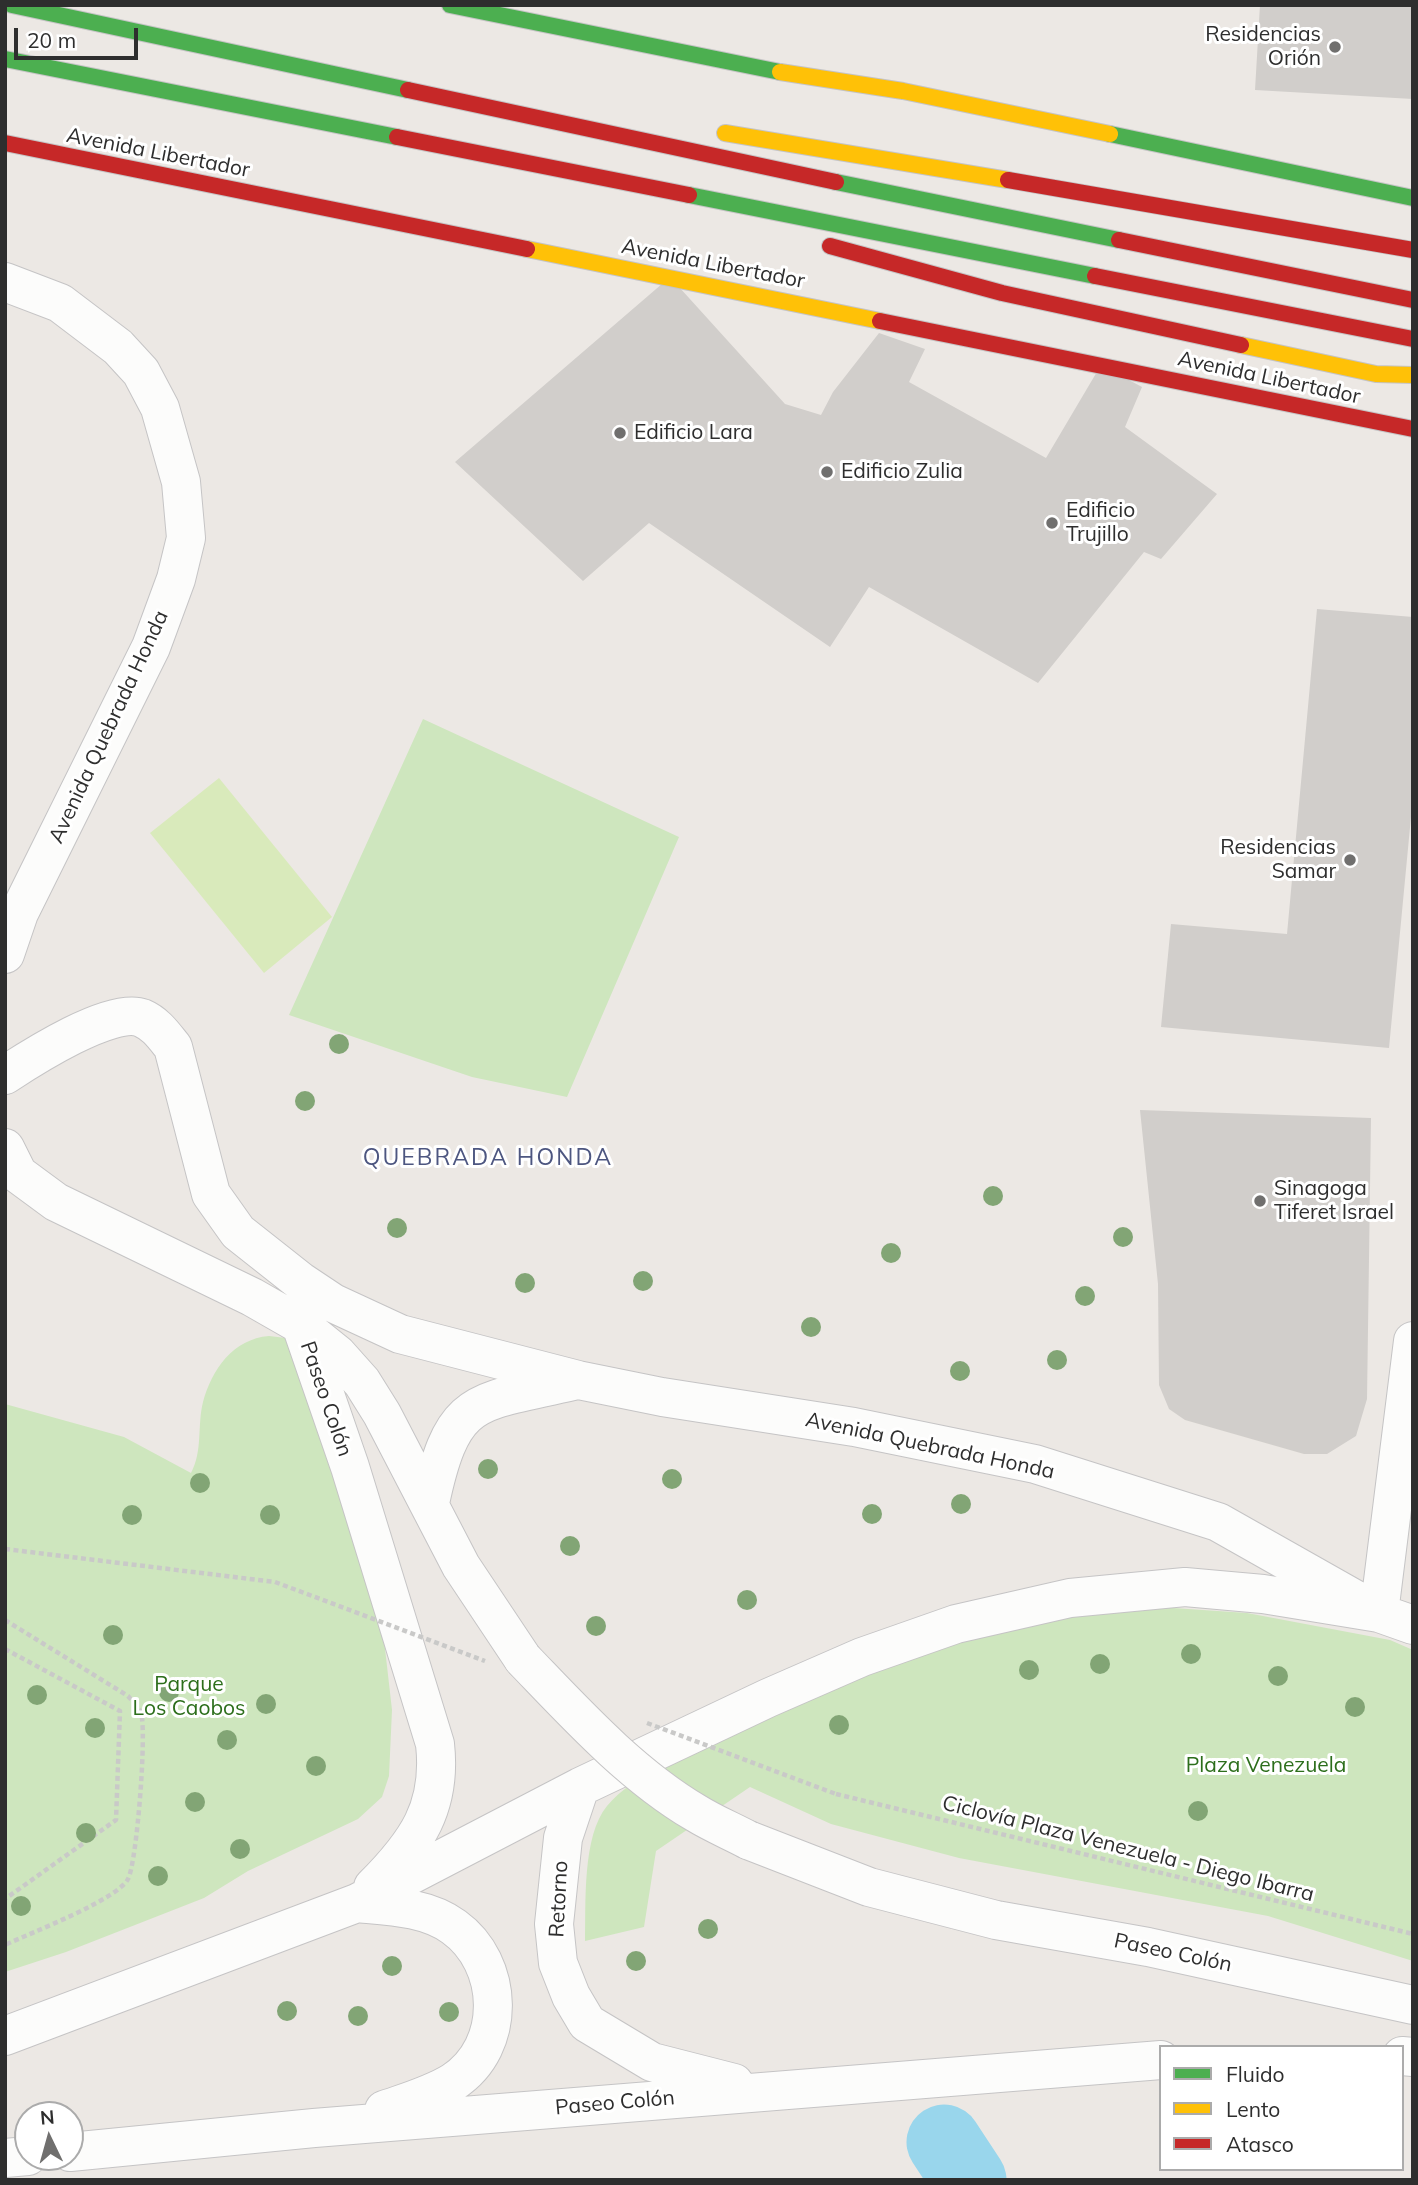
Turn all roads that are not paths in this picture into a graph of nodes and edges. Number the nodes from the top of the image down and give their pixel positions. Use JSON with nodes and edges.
{"nodes":[{"id":1,"x":12,"y":5,"type":"edge"},
{"id":2,"x":450,"y":5,"type":"edge"},
{"id":3,"x":5,"y":59,"type":"edge"},
{"id":4,"x":360,"y":81,"type":"junction"},
{"id":5,"x":565,"y":107,"type":"dead end"},
{"id":6,"x":713,"y":131,"type":"dead end"},
{"id":7,"x":5,"y":144,"type":"edge"},
{"id":8,"x":704,"y":198,"type":"junction"},
{"id":9,"x":1413,"y":198,"type":"edge"},
{"id":10,"x":793,"y":232,"type":"dead end"},
{"id":11,"x":819,"y":242,"type":"dead end"},
{"id":12,"x":1413,"y":250,"type":"edge"},
{"id":13,"x":5,"y":282,"type":"edge"},
{"id":14,"x":1413,"y":300,"type":"edge"},
{"id":15,"x":1413,"y":339,"type":"edge"},
{"id":16,"x":1413,"y":375,"type":"edge"},
{"id":17,"x":1413,"y":429,"type":"edge"},
{"id":18,"x":12,"y":906,"type":"edge"},
{"id":19,"x":5,"y":954,"type":"edge"},
{"id":20,"x":5,"y":1075,"type":"edge"},
{"id":21,"x":5,"y":1149,"type":"edge"},
{"id":22,"x":300,"y":1325,"type":"junction"},
{"id":23,"x":1413,"y":1341,"type":"edge"},
{"id":24,"x":578,"y":1380,"type":"junction"},
{"id":25,"x":430,"y":1503,"type":"junction"},
{"id":26,"x":1396,"y":1619,"type":"edge"},
{"id":27,"x":580,"y":1787,"type":"junction"},
{"id":28,"x":357,"y":1903,"type":"junction"},
{"id":29,"x":1413,"y":2005,"type":"edge"},
{"id":30,"x":5,"y":2036,"type":"edge"},
{"id":31,"x":1159,"y":2060,"type":"edge"},
{"id":32,"x":766,"y":2091,"type":"junction"},
{"id":33,"x":314,"y":2128,"type":"junction"},
{"id":34,"x":84,"y":2151,"type":"edge"}],
"edges":[{"from":1,"to":4,"type":"main road"},
{"from":2,"to":9,"type":"main road"},
{"from":3,"to":8,"type":"main road"},
{"from":4,"to":5,"type":"main road"},
{"from":4,"to":14,"type":"main road"},
{"from":6,"to":12,"type":"main road"},
{"from":7,"to":17,"type":"main road","name":"Avenida Libertador"},
{"from":8,"to":10,"type":"main road"},
{"from":8,"to":15,"type":"main road"},
{"from":11,"to":16,"type":"main road"},
{"from":13,"to":18,"type":"street","name":"Avenida Quebrada Honda"},
{"from":18,"to":19,"type":"street","name":"Avenida Quebrada Honda"},
{"from":20,"to":24,"type":"street","name":"Avenida Quebrada Honda"},
{"from":21,"to":22,"type":"street"},
{"from":22,"to":25,"type":"street","name":"Paseo Colón"},
{"from":22,"to":28,"type":"street","name":"Paseo Colón"},
{"from":23,"to":26,"type":"street"},
{"from":24,"to":25,"type":"street","name":"Avenida Quebrada Honda"},
{"from":24,"to":26,"type":"street","name":"Avenida Quebrada Honda"},
{"from":25,"to":29,"type":"street","name":"Paseo Colón","bridge":true},
{"from":26,"to":27,"type":"street","name":"Paseo Colón"},
{"from":27,"to":28,"type":"street","name":"Paseo Colón"},
{"from":27,"to":32,"type":"street","name":"Retorno"},
{"from":28,"to":30,"type":"street","name":"Paseo Colón"},
{"from":28,"to":33,"type":"street"},
{"from":31,"to":32,"type":"street","name":"Paseo Colón"},
{"from":32,"to":33,"type":"street","name":"Paseo Colón"},
{"from":33,"to":34,"type":"street","name":"Paseo Colón"}]}
